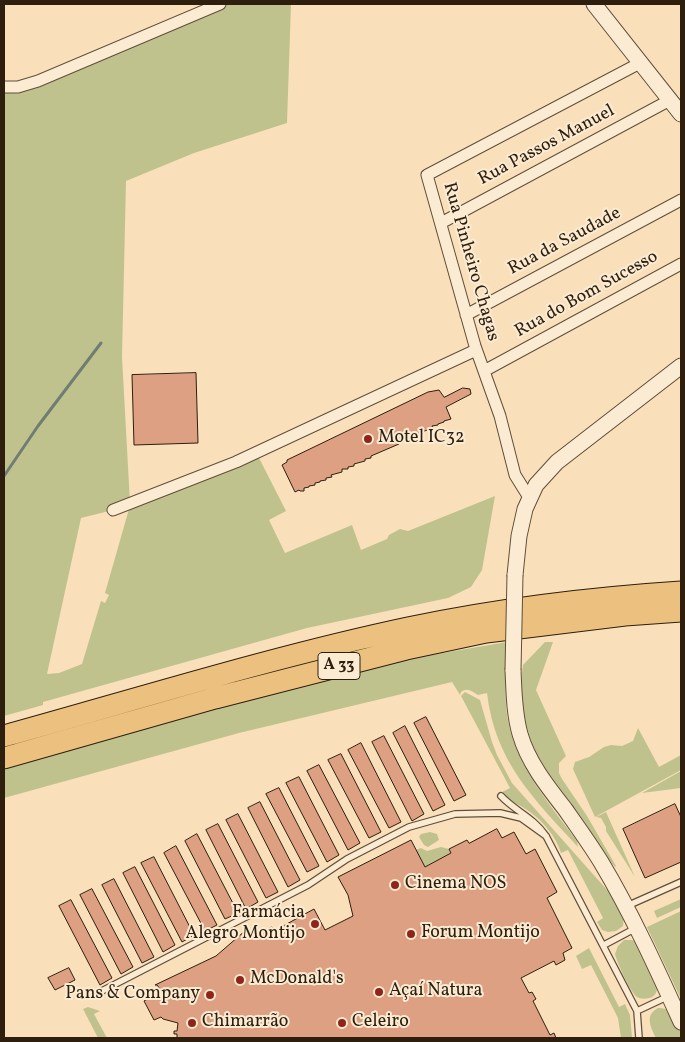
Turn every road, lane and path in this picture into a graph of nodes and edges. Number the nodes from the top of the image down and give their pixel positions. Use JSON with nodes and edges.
{"nodes":[{"id":1,"x":220,"y":4,"type":"edge"},
{"id":2,"x":594,"y":4,"type":"edge"},
{"id":3,"x":640,"y":63,"type":"junction"},
{"id":4,"x":4,"y":87,"type":"edge"},
{"id":5,"x":670,"y":100,"type":"junction"},
{"id":6,"x":681,"y":114,"type":"edge"},
{"id":7,"x":681,"y":200,"type":"edge"},
{"id":8,"x":441,"y":224,"type":"junction"},
{"id":9,"x":681,"y":264,"type":"edge"},
{"id":10,"x":466,"y":315,"type":"junction"},
{"id":11,"x":476,"y":350,"type":"junction"},
{"id":12,"x":681,"y":366,"type":"edge"},
{"id":13,"x":484,"y":371,"type":"junction"},
{"id":14,"x":530,"y":499,"type":"junction"},
{"id":15,"x":113,"y":510,"type":"dead end"},
{"id":16,"x":681,"y":592,"type":"edge"},
{"id":17,"x":681,"y":611,"type":"edge"},
{"id":18,"x":4,"y":736,"type":"edge"},
{"id":19,"x":4,"y":758,"type":"edge"},
{"id":20,"x":501,"y":796,"type":"dead end"},
{"id":21,"x":546,"y":836,"type":"junction"},
{"id":22,"x":681,"y":882,"type":"edge"},
{"id":23,"x":625,"y":907,"type":"junction"},
{"id":24,"x":636,"y":928,"type":"junction"},
{"id":25,"x":604,"y":945,"type":"junction"},
{"id":26,"x":98,"y":993,"type":"dead end"},
{"id":27,"x":669,"y":996,"type":"junction"},
{"id":28,"x":637,"y":1011,"type":"junction"},
{"id":29,"x":681,"y":1022,"type":"edge"},
{"id":30,"x":639,"y":1038,"type":"edge"}],
"edges":[{"from":1,"to":4,"type":"street"},
{"from":2,"to":3,"type":"street"},
{"from":3,"to":5,"type":"street"},
{"from":3,"to":8,"type":"street","name":"Rua Pinheiro Chagas"},
{"from":5,"to":6,"type":"street"},
{"from":5,"to":8,"type":"street","name":"Rua Passos Manuel"},
{"from":7,"to":10,"type":"street","name":"Rua da Saudade"},
{"from":8,"to":10,"type":"street","name":"Rua Pinheiro Chagas"},
{"from":9,"to":13,"type":"street","name":"Rua do Bom Sucesso"},
{"from":10,"to":11,"type":"street","name":"Rua Pinheiro Chagas"},
{"from":11,"to":13,"type":"street","name":"Rua Pinheiro Chagas"},
{"from":11,"to":15,"type":"street"},
{"from":12,"to":14,"type":"street"},
{"from":13,"to":14,"type":"street","name":"Rua Pinheiro Chagas"},
{"from":14,"to":23,"type":"street","bridge":true},
{"from":16,"to":18,"type":"highway","number":"A 33"},
{"from":17,"to":19,"type":"highway","number":"A 33"},
{"from":20,"to":21,"type":"lane"},
{"from":21,"to":25,"type":"lane"},
{"from":21,"to":26,"type":"lane"},
{"from":22,"to":23,"type":"lane"},
{"from":23,"to":24,"type":"street"},
{"from":24,"to":25,"type":"lane"},
{"from":24,"to":27,"type":"street"},
{"from":25,"to":28,"type":"lane"},
{"from":27,"to":28,"type":"lane"},
{"from":27,"to":29,"type":"street"},
{"from":28,"to":30,"type":"lane"}]}
